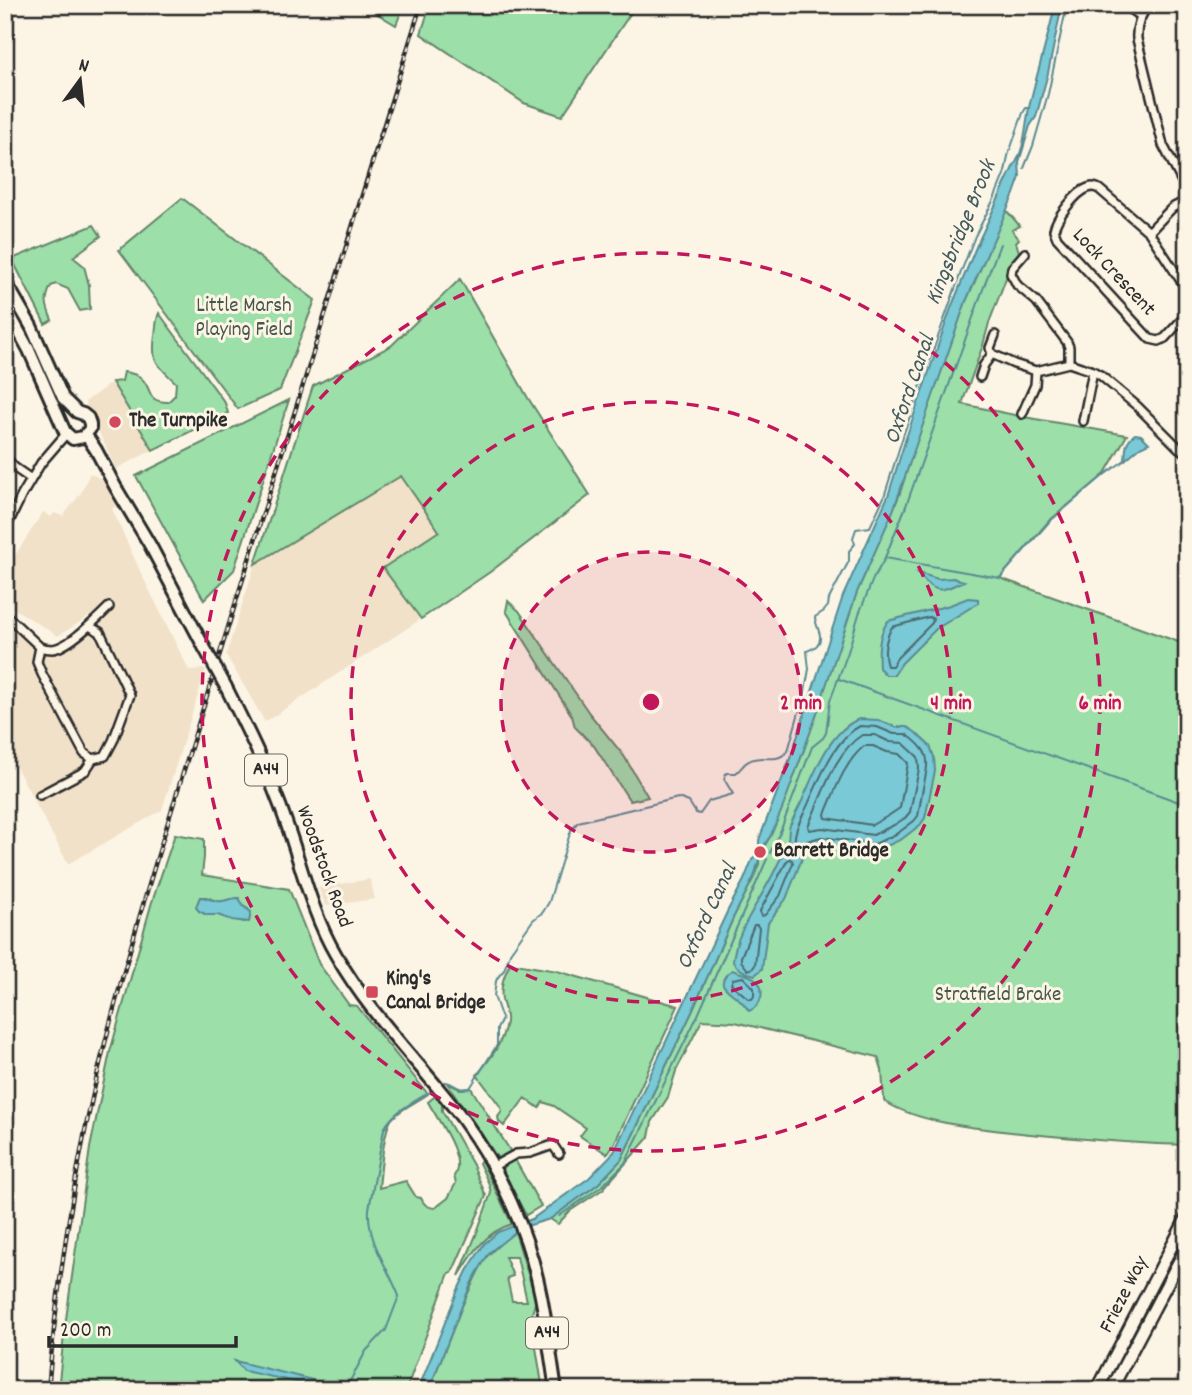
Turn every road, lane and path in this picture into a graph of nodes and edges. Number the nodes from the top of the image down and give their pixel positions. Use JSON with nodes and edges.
{"nodes":[{"id":1,"x":1125,"y":5,"type":"edge"},
{"id":2,"x":1149,"y":5,"type":"edge"},
{"id":3,"x":1141,"y":16,"type":"junction"},
{"id":4,"x":1187,"y":191,"type":"edge"},
{"id":5,"x":1187,"y":200,"type":"edge"},
{"id":6,"x":1149,"y":232,"type":"junction"},
{"id":7,"x":1025,"y":253,"type":"dead end"},
{"id":8,"x":5,"y":281,"type":"edge"},
{"id":9,"x":1187,"y":290,"type":"edge"},
{"id":10,"x":5,"y":306,"type":"edge"},
{"id":11,"x":1187,"y":314,"type":"edge"},
{"id":12,"x":995,"y":335,"type":"dead end"},
{"id":13,"x":992,"y":354,"type":"junction"},
{"id":14,"x":1069,"y":363,"type":"junction"},
{"id":15,"x":1036,"y":371,"type":"junction"},
{"id":16,"x":1093,"y":371,"type":"junction"},
{"id":17,"x":979,"y":377,"type":"dead end"},
{"id":18,"x":76,"y":412,"type":"junction"},
{"id":19,"x":1022,"y":414,"type":"dead end"},
{"id":20,"x":1083,"y":421,"type":"dead end"},
{"id":21,"x":65,"y":430,"type":"junction"},
{"id":22,"x":86,"y":435,"type":"junction"},
{"id":23,"x":1187,"y":453,"type":"edge"},
{"id":24,"x":5,"y":457,"type":"edge"},
{"id":25,"x":31,"y":480,"type":"junction"},
{"id":26,"x":5,"y":530,"type":"edge"},
{"id":27,"x":109,"y":607,"type":"dead end"},
{"id":28,"x":5,"y":614,"type":"edge"},
{"id":29,"x":89,"y":626,"type":"junction"},
{"id":30,"x":40,"y":647,"type":"junction"},
{"id":31,"x":93,"y":759,"type":"junction"},
{"id":32,"x":40,"y":795,"type":"dead end"},
{"id":33,"x":559,"y":1154,"type":"dead end"},
{"id":34,"x":492,"y":1167,"type":"junction"},
{"id":35,"x":1187,"y":1217,"type":"edge"},
{"id":36,"x":1187,"y":1246,"type":"edge"},
{"id":37,"x":555,"y":1390,"type":"edge"},
{"id":38,"x":1097,"y":1390,"type":"edge"},
{"id":39,"x":1111,"y":1390,"type":"edge"}],
"edges":[{"from":1,"to":3,"type":"street"},
{"from":2,"to":3,"type":"street"},
{"from":3,"to":4,"type":"street"},
{"from":5,"to":6,"type":"street"},
{"from":6,"to":9,"type":"street"},
{"from":6,"to":11,"type":"street","name":"Lock Crescent"},
{"from":7,"to":14,"type":"street"},
{"from":8,"to":18,"type":"highway","number":"A44"},
{"from":10,"to":21,"type":"highway"},
{"from":12,"to":13,"type":"street"},
{"from":13,"to":15,"type":"street"},
{"from":13,"to":17,"type":"street"},
{"from":14,"to":15,"type":"street"},
{"from":14,"to":16,"type":"street"},
{"from":15,"to":19,"type":"street"},
{"from":16,"to":20,"type":"street"},
{"from":16,"to":23,"type":"street"},
{"from":18,"to":21,"type":"highway"},
{"from":18,"to":22,"type":"highway","number":"A44"},
{"from":21,"to":22,"type":"highway"},
{"from":21,"to":25,"type":"street"},
{"from":22,"to":34,"type":"highway","name":"Woodstock Road","number":"A44","bridge":true},
{"from":24,"to":25,"type":"street"},
{"from":25,"to":26,"type":"street"},
{"from":27,"to":29,"type":"street"},
{"from":28,"to":30,"type":"street"},
{"from":29,"to":30,"type":"street"},
{"from":29,"to":31,"type":"street"},
{"from":30,"to":31,"type":"street"},
{"from":31,"to":32,"type":"street"},
{"from":33,"to":34,"type":"street"},
{"from":34,"to":37,"type":"highway","name":"Woodstock Road","number":"A44"},
{"from":35,"to":38,"type":"main road","name":"Frieze Way"},
{"from":36,"to":39,"type":"main road","name":"Frieze Way"}]}
